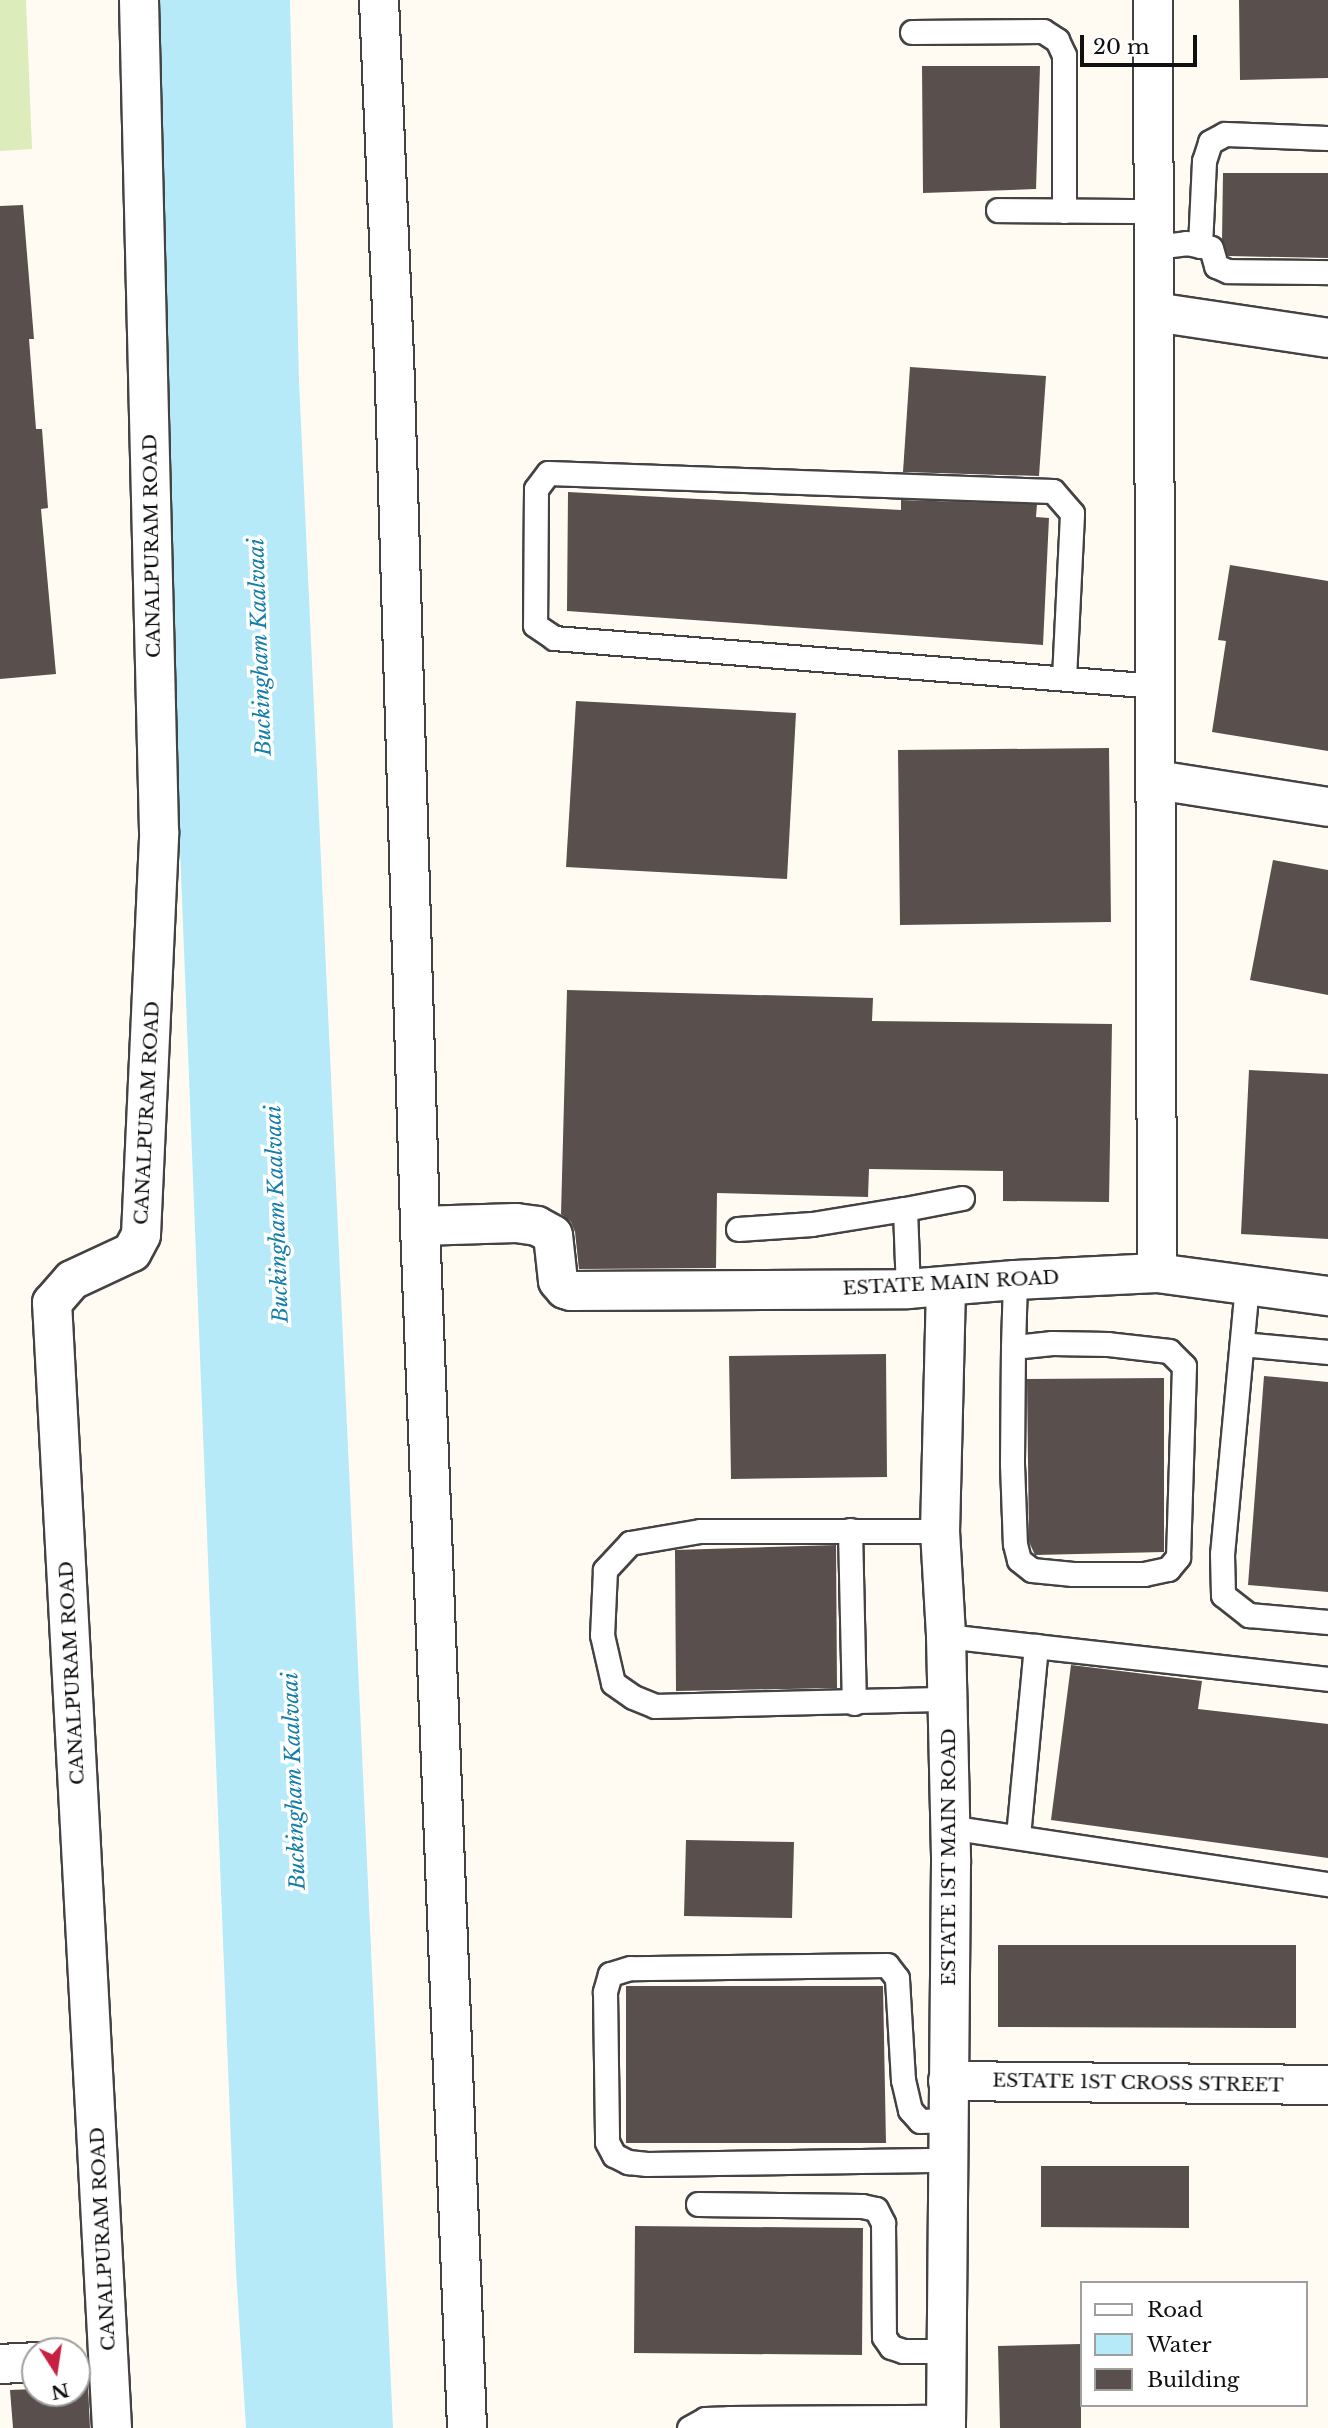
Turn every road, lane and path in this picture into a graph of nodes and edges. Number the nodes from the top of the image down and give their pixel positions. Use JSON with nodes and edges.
{"nodes":[{"id":1,"x":139,"y":0,"type":"edge"},
{"id":2,"x":379,"y":0,"type":"edge"},
{"id":3,"x":1153,"y":0,"type":"edge"},
{"id":4,"x":912,"y":32,"type":"dead end"},
{"id":5,"x":1328,"y":138,"type":"edge"},
{"id":6,"x":998,"y":210,"type":"dead end"},
{"id":7,"x":1064,"y":211,"type":"junction"},
{"id":8,"x":1154,"y":229,"type":"junction"},
{"id":9,"x":1200,"y":246,"type":"junction"},
{"id":10,"x":1328,"y":272,"type":"edge"},
{"id":11,"x":1156,"y":312,"type":"junction"},
{"id":12,"x":1328,"y":338,"type":"edge"},
{"id":13,"x":1064,"y":678,"type":"junction"},
{"id":14,"x":1156,"y":685,"type":"junction"},
{"id":15,"x":1156,"y":780,"type":"junction"},
{"id":16,"x":1328,"y":807,"type":"edge"},
{"id":17,"x":962,"y":1198,"type":"dead end"},
{"id":18,"x":905,"y":1209,"type":"junction"},
{"id":19,"x":420,"y":1226,"type":"junction"},
{"id":20,"x":738,"y":1229,"type":"dead end"},
{"id":21,"x":1157,"y":1273,"type":"junction"},
{"id":22,"x":1015,"y":1280,"type":"junction"},
{"id":23,"x":1247,"y":1285,"type":"junction"},
{"id":24,"x":946,"y":1287,"type":"junction"},
{"id":25,"x":908,"y":1289,"type":"junction"},
{"id":26,"x":1328,"y":1296,"type":"edge"},
{"id":27,"x":1242,"y":1344,"type":"junction"},
{"id":28,"x":1013,"y":1347,"type":"junction"},
{"id":29,"x":1328,"y":1352,"type":"edge"},
{"id":30,"x":850,"y":1530,"type":"junction"},
{"id":31,"x":940,"y":1531,"type":"junction"},
{"id":32,"x":1328,"y":1622,"type":"edge"},
{"id":33,"x":946,"y":1636,"type":"junction"},
{"id":34,"x":1036,"y":1646,"type":"junction"},
{"id":35,"x":1328,"y":1679,"type":"edge"},
{"id":36,"x":948,"y":1699,"type":"junction"},
{"id":37,"x":854,"y":1703,"type":"junction"},
{"id":38,"x":949,"y":1827,"type":"junction"},
{"id":39,"x":1017,"y":1836,"type":"junction"},
{"id":40,"x":1328,"y":1884,"type":"edge"},
{"id":41,"x":948,"y":2081,"type":"junction"},
{"id":42,"x":1328,"y":2085,"type":"edge"},
{"id":43,"x":949,"y":2120,"type":"junction"},
{"id":44,"x":949,"y":2160,"type":"junction"},
{"id":45,"x":698,"y":2204,"type":"dead end"},
{"id":46,"x":947,"y":2351,"type":"junction"},
{"id":47,"x":93,"y":2359,"type":"edge"},
{"id":48,"x":21,"y":2363,"type":"edge"},
{"id":49,"x":0,"y":2364,"type":"edge"},
{"id":50,"x":891,"y":2423,"type":"edge"},
{"id":51,"x":946,"y":2423,"type":"edge"},
{"id":52,"x":113,"y":2428,"type":"edge"},
{"id":53,"x":467,"y":2428,"type":"edge"},
{"id":54,"x":689,"y":2428,"type":"edge"}],
"edges":[{"from":1,"to":47,"type":"street","name":"CANALPURAM ROAD"},
{"from":2,"to":19,"type":"street"},
{"from":3,"to":8,"type":"street"},
{"from":4,"to":7,"type":"lane"},
{"from":5,"to":9,"type":"lane"},
{"from":6,"to":7,"type":"lane"},
{"from":7,"to":8,"type":"lane"},
{"from":8,"to":9,"type":"lane"},
{"from":8,"to":11,"type":"street"},
{"from":9,"to":10,"type":"lane"},
{"from":11,"to":12,"type":"street"},
{"from":11,"to":14,"type":"street"},
{"from":13,"to":13,"type":"lane"},
{"from":13,"to":14,"type":"lane"},
{"from":14,"to":15,"type":"street"},
{"from":15,"to":16,"type":"street"},
{"from":15,"to":21,"type":"street"},
{"from":17,"to":18,"type":"lane"},
{"from":18,"to":20,"type":"lane"},
{"from":18,"to":25,"type":"lane"},
{"from":19,"to":25,"type":"street","name":"ESTATE MAIN ROAD"},
{"from":19,"to":53,"type":"street"},
{"from":21,"to":22,"type":"street","name":"ESTATE MAIN ROAD"},
{"from":21,"to":23,"type":"street","name":"ESTATE MAIN ROAD"},
{"from":22,"to":24,"type":"street","name":"ESTATE MAIN ROAD"},
{"from":22,"to":28,"type":"lane"},
{"from":23,"to":26,"type":"street","name":"ESTATE MAIN ROAD"},
{"from":23,"to":27,"type":"lane"},
{"from":24,"to":25,"type":"street","name":"ESTATE MAIN ROAD"},
{"from":24,"to":31,"type":"street","name":"ESTATE 1ST MAIN ROAD"},
{"from":27,"to":29,"type":"lane"},
{"from":27,"to":32,"type":"lane"},
{"from":28,"to":28,"type":"lane"},
{"from":30,"to":31,"type":"lane"},
{"from":30,"to":37,"type":"lane"},
{"from":30,"to":37,"type":"lane"},
{"from":31,"to":33,"type":"street","name":"ESTATE 1ST MAIN ROAD"},
{"from":33,"to":34,"type":"lane"},
{"from":33,"to":36,"type":"street","name":"ESTATE 1ST MAIN ROAD"},
{"from":34,"to":35,"type":"lane"},
{"from":34,"to":39,"type":"lane"},
{"from":36,"to":37,"type":"lane"},
{"from":36,"to":38,"type":"street","name":"ESTATE 1ST MAIN ROAD"},
{"from":38,"to":39,"type":"lane"},
{"from":38,"to":41,"type":"street","name":"ESTATE 1ST MAIN ROAD"},
{"from":39,"to":40,"type":"lane"},
{"from":41,"to":42,"type":"street","name":"ESTATE 1ST CROSS STREET"},
{"from":41,"to":43,"type":"street","name":"ESTATE 1ST MAIN ROAD"},
{"from":43,"to":44,"type":"street","name":"ESTATE 1ST MAIN ROAD"},
{"from":43,"to":44,"type":"lane"},
{"from":44,"to":46,"type":"street","name":"ESTATE 1ST MAIN ROAD"},
{"from":45,"to":46,"type":"lane"},
{"from":46,"to":51,"type":"street","name":"ESTATE 1ST MAIN ROAD"},
{"from":47,"to":52,"type":"street","name":"CANALPURAM ROAD"},
{"from":48,"to":49,"type":"street"},
{"from":50,"to":51,"type":"lane"},
{"from":50,"to":54,"type":"lane"}]}
